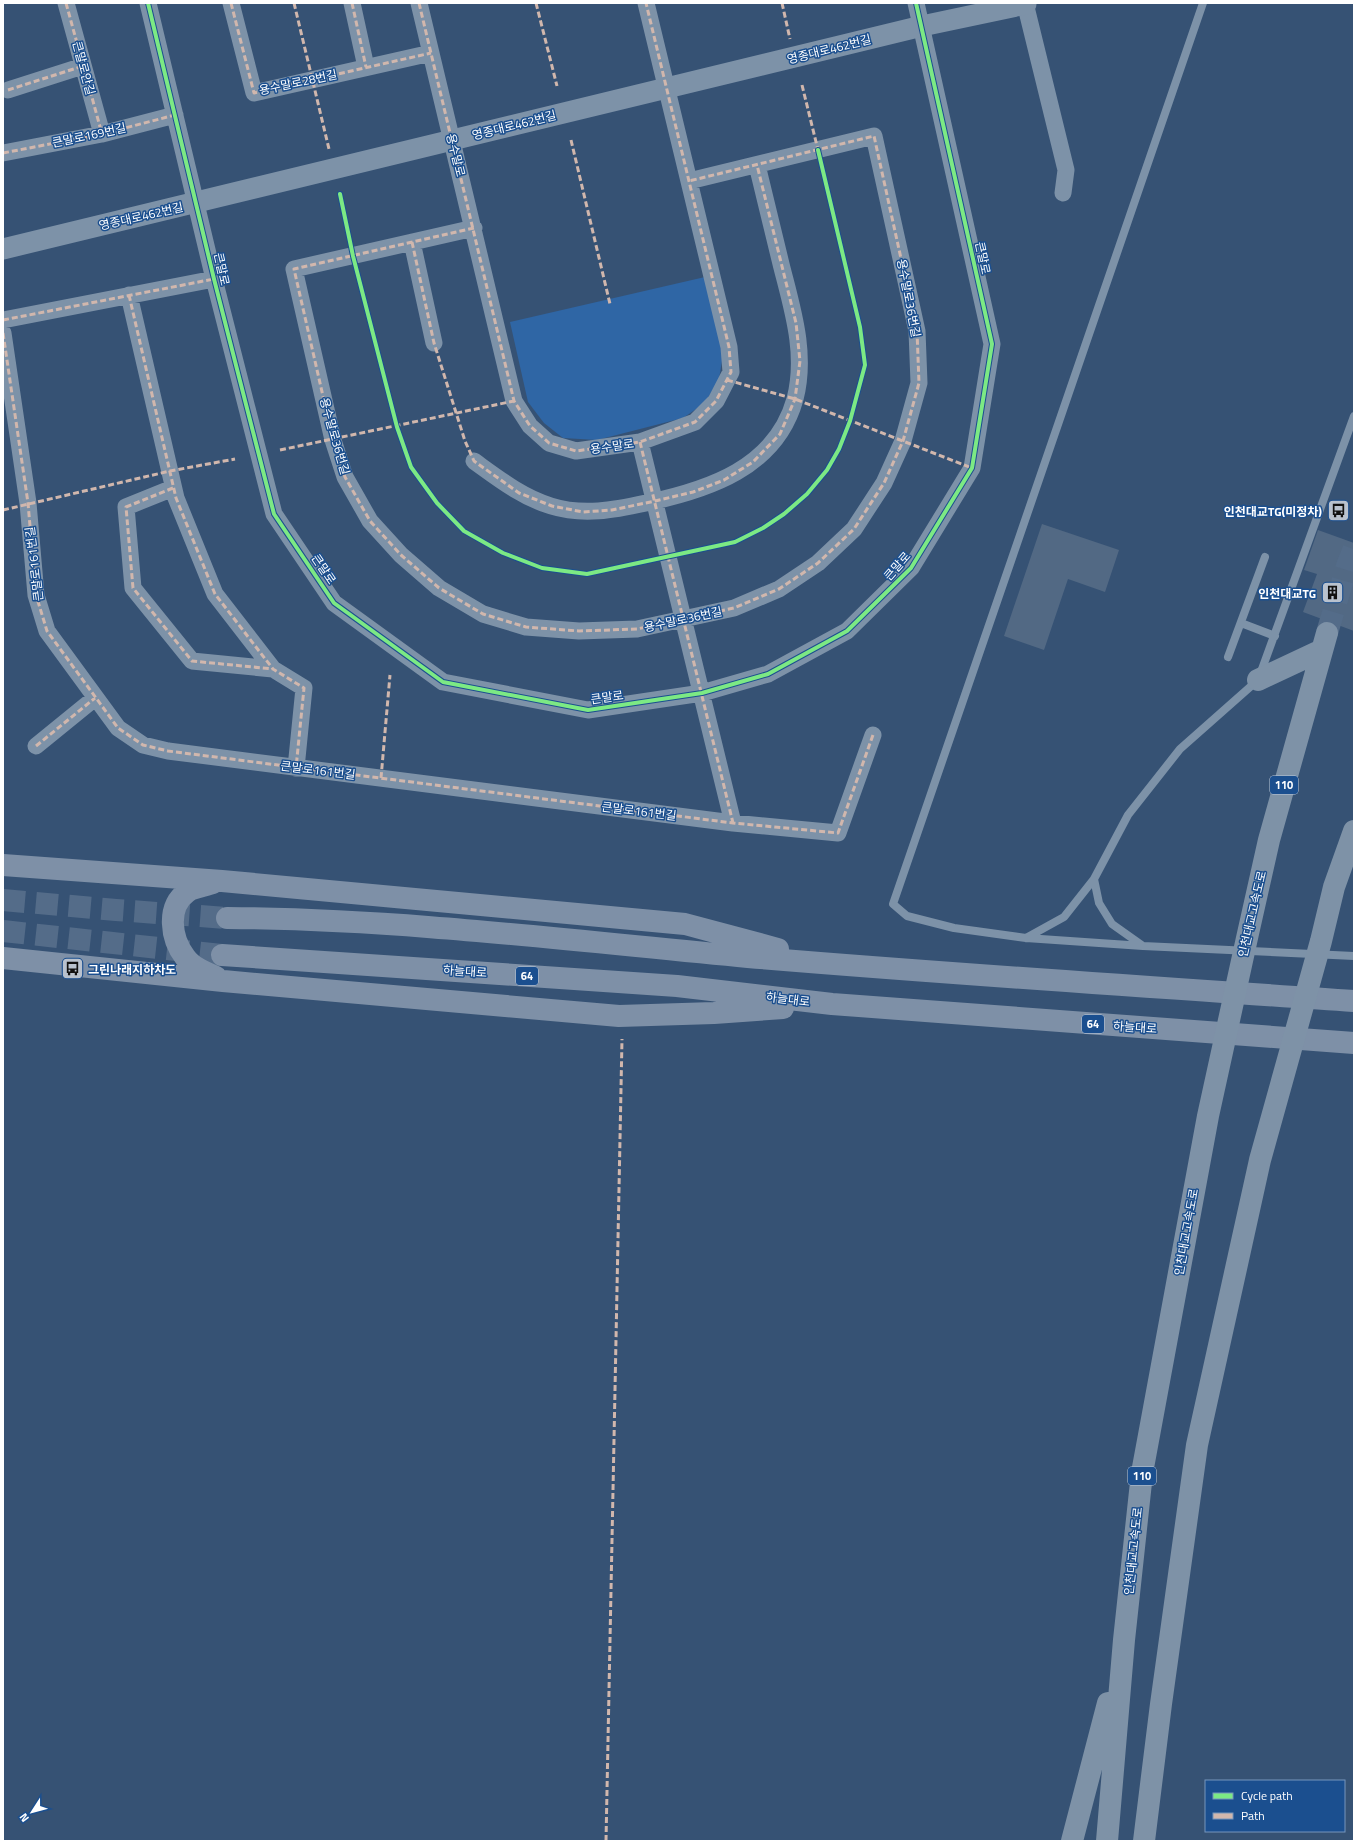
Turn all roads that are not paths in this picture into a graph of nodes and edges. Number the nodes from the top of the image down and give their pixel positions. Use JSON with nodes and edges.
{"nodes":[{"id":1,"x":66,"y":3,"type":"edge"},
{"id":2,"x":148,"y":3,"type":"edge"},
{"id":3,"x":231,"y":3,"type":"edge"},
{"id":4,"x":352,"y":3,"type":"edge"},
{"id":5,"x":419,"y":3,"type":"edge"},
{"id":6,"x":646,"y":3,"type":"edge"},
{"id":7,"x":916,"y":3,"type":"edge"},
{"id":8,"x":1203,"y":3,"type":"edge"},
{"id":9,"x":1026,"y":4,"type":"edge"},
{"id":10,"x":922,"y":26,"type":"junction"},
{"id":11,"x":431,"y":52,"type":"junction"},
{"id":12,"x":83,"y":66,"type":"junction"},
{"id":13,"x":366,"y":67,"type":"junction"},
{"id":14,"x":666,"y":88,"type":"junction"},
{"id":15,"x":8,"y":90,"type":"dead end"},
{"id":16,"x":175,"y":115,"type":"junction"},
{"id":17,"x":102,"y":134,"type":"junction"},
{"id":18,"x":452,"y":140,"type":"junction"},
{"id":19,"x":3,"y":153,"type":"edge"},
{"id":20,"x":756,"y":165,"type":"junction"},
{"id":21,"x":689,"y":181,"type":"junction"},
{"id":22,"x":1063,"y":193,"type":"dead end"},
{"id":23,"x":197,"y":203,"type":"junction"},
{"id":24,"x":474,"y":228,"type":"junction"},
{"id":25,"x":412,"y":242,"type":"junction"},
{"id":26,"x":3,"y":249,"type":"edge"},
{"id":27,"x":214,"y":279,"type":"junction"},
{"id":28,"x":129,"y":295,"type":"junction"},
{"id":29,"x":3,"y":320,"type":"edge"},
{"id":30,"x":3,"y":333,"type":"edge"},
{"id":31,"x":434,"y":343,"type":"dead end"},
{"id":32,"x":1354,"y":416,"type":"edge"},
{"id":33,"x":640,"y":442,"type":"junction"},
{"id":34,"x":474,"y":461,"type":"dead end"},
{"id":35,"x":173,"y":488,"type":"junction"},
{"id":36,"x":655,"y":501,"type":"junction"},
{"id":37,"x":1265,"y":557,"type":"dead end"},
{"id":38,"x":684,"y":619,"type":"junction"},
{"id":39,"x":1241,"y":623,"type":"junction"},
{"id":40,"x":1275,"y":636,"type":"junction"},
{"id":41,"x":1228,"y":657,"type":"dead end"},
{"id":42,"x":273,"y":669,"type":"junction"},
{"id":43,"x":1258,"y":680,"type":"junction"},
{"id":44,"x":702,"y":693,"type":"junction"},
{"id":45,"x":95,"y":698,"type":"junction"},
{"id":46,"x":873,"y":735,"type":"dead end"},
{"id":47,"x":36,"y":746,"type":"dead end"},
{"id":48,"x":296,"y":768,"type":"junction"},
{"id":49,"x":733,"y":823,"type":"junction"},
{"id":50,"x":1354,"y":831,"type":"edge"},
{"id":51,"x":3,"y":865,"type":"edge"},
{"id":52,"x":1094,"y":878,"type":"junction"},
{"id":53,"x":222,"y":881,"type":"junction"},
{"id":54,"x":227,"y":918,"type":"tunnel mouth"},
{"id":55,"x":1026,"y":938,"type":"junction"},
{"id":56,"x":1143,"y":946,"type":"junction"},
{"id":57,"x":222,"y":954,"type":"tunnel mouth"},
{"id":58,"x":1354,"y":956,"type":"edge"},
{"id":59,"x":3,"y":958,"type":"edge"},
{"id":60,"x":837,"y":964,"type":"junction"},
{"id":61,"x":223,"y":981,"type":"junction"},
{"id":62,"x":1354,"y":1001,"type":"edge"},
{"id":63,"x":832,"y":1004,"type":"junction"},
{"id":64,"x":1354,"y":1043,"type":"edge"},
{"id":65,"x":1124,"y":1640,"type":"junction"},
{"id":66,"x":1072,"y":1841,"type":"edge"},
{"id":67,"x":1107,"y":1841,"type":"edge"},
{"id":68,"x":1144,"y":1841,"type":"edge"}],
"edges":[{"from":1,"to":12,"type":"street","name":"큰말로안길"},
{"from":2,"to":16,"type":"street","name":"큰말로"},
{"from":3,"to":13,"type":"street","name":"용수말로28번길"},
{"from":4,"to":13,"type":"street"},
{"from":5,"to":11,"type":"street","name":"용수말로"},
{"from":6,"to":14,"type":"street","name":"용수말로"},
{"from":7,"to":10,"type":"street","name":"큰말로"},
{"from":8,"to":55,"type":"lane"},
{"from":9,"to":10,"type":"street","name":"영종대로462번길"},
{"from":9,"to":22,"type":"street"},
{"from":10,"to":14,"type":"street","name":"영종대로462번길"},
{"from":10,"to":44,"type":"street","name":"큰말로"},
{"from":11,"to":13,"type":"street","name":"용수말로28번길"},
{"from":11,"to":18,"type":"street","name":"용수말로"},
{"from":12,"to":15,"type":"street"},
{"from":12,"to":17,"type":"street","name":"큰말로안길"},
{"from":14,"to":18,"type":"street","name":"영종대로462번길"},
{"from":14,"to":21,"type":"street","name":"용수말로"},
{"from":16,"to":17,"type":"street","name":"큰말로169번길"},
{"from":16,"to":23,"type":"street","name":"큰말로"},
{"from":17,"to":19,"type":"street","name":"큰말로169번길"},
{"from":18,"to":23,"type":"street","name":"영종대로462번길"},
{"from":18,"to":24,"type":"street","name":"용수말로"},
{"from":20,"to":21,"type":"street","name":"용수말로36번길"},
{"from":20,"to":36,"type":"street"},
{"from":20,"to":38,"type":"street","name":"용수말로36번길"},
{"from":21,"to":33,"type":"street","name":"용수말로"},
{"from":23,"to":26,"type":"street","name":"영종대로462번길"},
{"from":23,"to":27,"type":"street","name":"큰말로"},
{"from":24,"to":25,"type":"street","name":"용수말로36번길"},
{"from":24,"to":33,"type":"street","name":"용수말로"},
{"from":25,"to":31,"type":"street"},
{"from":25,"to":38,"type":"street","name":"용수말로36번길"},
{"from":27,"to":28,"type":"street"},
{"from":27,"to":44,"type":"street","name":"큰말로"},
{"from":28,"to":29,"type":"street"},
{"from":28,"to":35,"type":"street"},
{"from":30,"to":45,"type":"street","name":"큰말로161번길"},
{"from":32,"to":40,"type":"lane"},
{"from":33,"to":36,"type":"street"},
{"from":34,"to":36,"type":"street"},
{"from":35,"to":42,"type":"street"},
{"from":35,"to":42,"type":"street"},
{"from":36,"to":38,"type":"street"},
{"from":37,"to":39,"type":"lane"},
{"from":38,"to":44,"type":"street"},
{"from":39,"to":40,"type":"lane"},
{"from":39,"to":41,"type":"lane"},
{"from":40,"to":43,"type":"lane"},
{"from":42,"to":48,"type":"street"},
{"from":43,"to":52,"type":"lane"},
{"from":43,"to":65,"type":"highway","name":"인천대교고속도로","number":"110"},
{"from":44,"to":49,"type":"street"},
{"from":45,"to":47,"type":"street"},
{"from":45,"to":48,"type":"street","name":"큰말로161번길"},
{"from":46,"to":49,"type":"street","name":"큰말로161번길"},
{"from":48,"to":49,"type":"street","name":"큰말로161번길"},
{"from":50,"to":68,"type":"highway"},
{"from":51,"to":53,"type":"highway"},
{"from":52,"to":55,"type":"lane"},
{"from":52,"to":56,"type":"lane"},
{"from":53,"to":60,"type":"highway"},
{"from":53,"to":61,"type":"highway"},
{"from":54,"to":60,"type":"highway"},
{"from":55,"to":56,"type":"lane"},
{"from":56,"to":58,"type":"lane"},
{"from":57,"to":63,"type":"highway","name":"하늘대로","number":"64"},
{"from":59,"to":61,"type":"highway"},
{"from":60,"to":62,"type":"highway"},
{"from":61,"to":63,"type":"highway"},
{"from":63,"to":64,"type":"highway","name":"하늘대로","number":"64"},
{"from":65,"to":66,"type":"highway"},
{"from":65,"to":67,"type":"highway","name":"인천대교고속도로","number":"110"}]}
